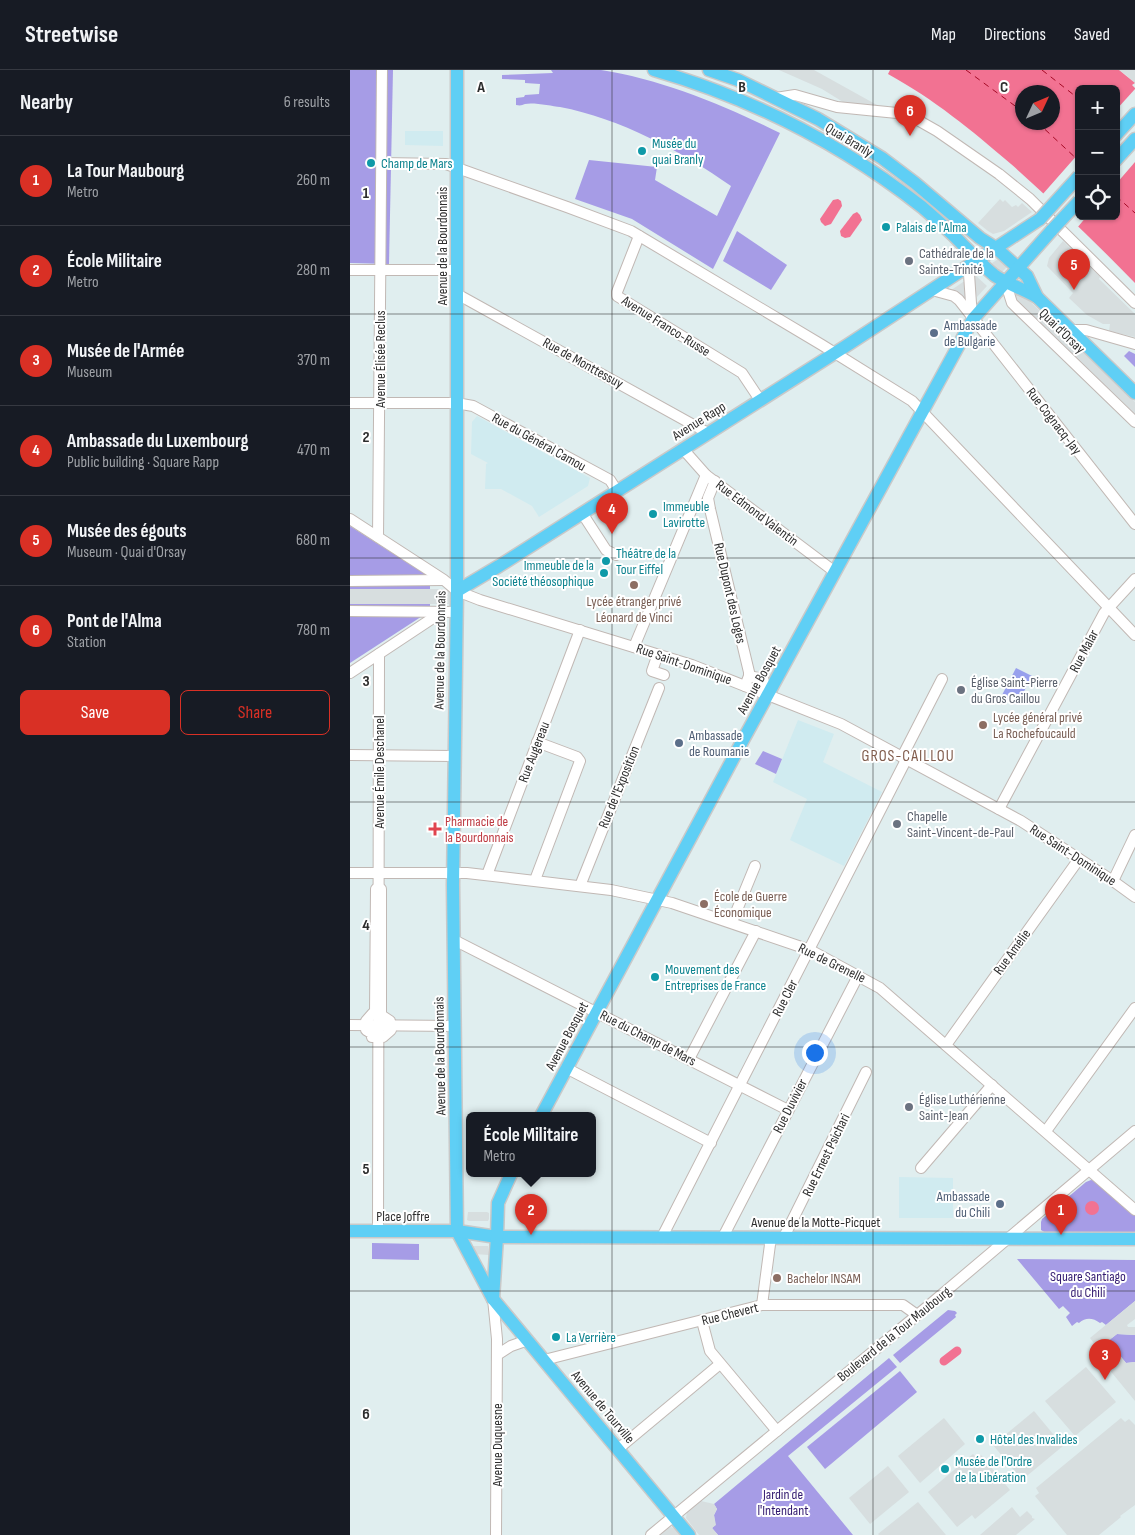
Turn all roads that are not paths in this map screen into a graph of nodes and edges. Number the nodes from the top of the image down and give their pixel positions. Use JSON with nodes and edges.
{"nodes":[{"id":1,"x":382,"y":70,"type":"edge"},
{"id":2,"x":457,"y":70,"type":"edge"},
{"id":3,"x":654,"y":70,"type":"edge"},
{"id":4,"x":710,"y":70,"type":"edge"},
{"id":5,"x":776,"y":98,"type":"junction"},
{"id":6,"x":1135,"y":114,"type":"edge"},
{"id":7,"x":1120,"y":131,"type":"edge"},
{"id":8,"x":1135,"y":139,"type":"edge"},
{"id":9,"x":1120,"y":156,"type":"edge"},
{"id":10,"x":381,"y":163,"type":"junction"},
{"id":11,"x":457,"y":168,"type":"junction"},
{"id":12,"x":1075,"y":180,"type":"edge"},
{"id":13,"x":1075,"y":205,"type":"edge"},
{"id":14,"x":639,"y":236,"type":"junction"},
{"id":15,"x":996,"y":248,"type":"junction"},
{"id":16,"x":978,"y":260,"type":"junction"},
{"id":17,"x":1018,"y":268,"type":"junction"},
{"id":18,"x":350,"y":270,"type":"edge"},
{"id":19,"x":457,"y":270,"type":"junction"},
{"id":20,"x":380,"y":271,"type":"junction"},
{"id":21,"x":1005,"y":281,"type":"junction"},
{"id":22,"x":932,"y":290,"type":"junction"},
{"id":23,"x":457,"y":294,"type":"junction"},
{"id":24,"x":1037,"y":297,"type":"junction"},
{"id":25,"x":1135,"y":303,"type":"edge"},
{"id":26,"x":972,"y":319,"type":"junction"},
{"id":27,"x":1069,"y":330,"type":"junction"},
{"id":28,"x":1135,"y":344,"type":"edge"},
{"id":29,"x":835,"y":353,"type":"junction"},
{"id":30,"x":1135,"y":394,"type":"edge"},
{"id":31,"x":756,"y":395,"type":"junction"},
{"id":32,"x":350,"y":403,"type":"edge"},
{"id":33,"x":380,"y":403,"type":"junction"},
{"id":34,"x":456,"y":403,"type":"junction"},
{"id":35,"x":922,"y":411,"type":"junction"},
{"id":36,"x":1135,"y":422,"type":"edge"},
{"id":37,"x":708,"y":433,"type":"junction"},
{"id":38,"x":683,"y":449,"type":"junction"},
{"id":39,"x":706,"y":475,"type":"junction"},
{"id":40,"x":715,"y":481,"type":"junction"},
{"id":41,"x":613,"y":486,"type":"junction"},
{"id":42,"x":694,"y":503,"type":"junction"},
{"id":43,"x":710,"y":509,"type":"junction"},
{"id":44,"x":582,"y":513,"type":"junction"},
{"id":45,"x":350,"y":519,"type":"edge"},
{"id":46,"x":1135,"y":524,"type":"edge"},
{"id":47,"x":378,"y":537,"type":"junction"},
{"id":48,"x":616,"y":555,"type":"dead end"},
{"id":49,"x":835,"y":572,"type":"junction"},
{"id":50,"x":1135,"y":579,"type":"edge"},
{"id":51,"x":444,"y":580,"type":"junction"},
{"id":52,"x":350,"y":581,"type":"edge"},
{"id":53,"x":456,"y":591,"type":"junction"},
{"id":54,"x":1108,"y":608,"type":"junction"},
{"id":55,"x":350,"y":611,"type":"edge"},
{"id":56,"x":442,"y":612,"type":"junction"},
{"id":57,"x":456,"y":612,"type":"junction"},
{"id":58,"x":580,"y":630,"type":"junction"},
{"id":59,"x":1135,"y":635,"type":"edge"},
{"id":60,"x":634,"y":647,"type":"junction"},
{"id":61,"x":379,"y":654,"type":"junction"},
{"id":62,"x":658,"y":654,"type":"junction"},
{"id":63,"x":350,"y":674,"type":"edge"},
{"id":64,"x":664,"y":675,"type":"dead end"},
{"id":65,"x":942,"y":679,"type":"dead end"},
{"id":66,"x":747,"y":681,"type":"junction"},
{"id":67,"x":659,"y":688,"type":"dead end"},
{"id":68,"x":768,"y":696,"type":"junction"},
{"id":69,"x":537,"y":742,"type":"junction"},
{"id":70,"x":350,"y":756,"type":"edge"},
{"id":71,"x":380,"y":756,"type":"junction"},
{"id":72,"x":454,"y":756,"type":"junction"},
{"id":73,"x":904,"y":758,"type":"junction"},
{"id":74,"x":999,"y":809,"type":"junction"},
{"id":75,"x":1135,"y":836,"type":"edge"},
{"id":76,"x":1079,"y":859,"type":"junction"},
{"id":77,"x":755,"y":866,"type":"dead end"},
{"id":78,"x":350,"y":872,"type":"edge"},
{"id":79,"x":378,"y":873,"type":"junction"},
{"id":80,"x":453,"y":873,"type":"junction"},
{"id":81,"x":488,"y":875,"type":"junction"},
{"id":82,"x":535,"y":880,"type":"junction"},
{"id":83,"x":1114,"y":881,"type":"junction"},
{"id":84,"x":580,"y":886,"type":"junction"},
{"id":85,"x":378,"y":889,"type":"junction"},
{"id":86,"x":1135,"y":897,"type":"edge"},
{"id":87,"x":658,"y":899,"type":"junction"},
{"id":88,"x":732,"y":922,"type":"junction"},
{"id":89,"x":756,"y":931,"type":"junction"},
{"id":90,"x":454,"y":940,"type":"junction"},
{"id":91,"x":810,"y":950,"type":"junction"},
{"id":92,"x":858,"y":976,"type":"junction"},
{"id":93,"x":1135,"y":1008,"type":"edge"},
{"id":94,"x":596,"y":1012,"type":"junction"},
{"id":95,"x":350,"y":1025,"type":"edge"},
{"id":96,"x":366,"y":1025,"type":"junction"},
{"id":97,"x":378,"y":1025,"type":"junction"},
{"id":98,"x":390,"y":1025,"type":"junction"},
{"id":99,"x":455,"y":1026,"type":"junction"},
{"id":100,"x":378,"y":1037,"type":"junction"},
{"id":101,"x":946,"y":1045,"type":"junction"},
{"id":102,"x":689,"y":1059,"type":"junction"},
{"id":103,"x":566,"y":1068,"type":"junction"},
{"id":104,"x":866,"y":1072,"type":"dead end"},
{"id":105,"x":992,"y":1085,"type":"junction"},
{"id":106,"x":740,"y":1086,"type":"junction"},
{"id":107,"x":788,"y":1110,"type":"junction"},
{"id":108,"x":543,"y":1112,"type":"edge"},
{"id":109,"x":1046,"y":1131,"type":"junction"},
{"id":110,"x":1135,"y":1131,"type":"edge"},
{"id":111,"x":711,"y":1143,"type":"junction"},
{"id":112,"x":921,"y":1168,"type":"dead end"},
{"id":113,"x":1090,"y":1169,"type":"junction"},
{"id":114,"x":509,"y":1177,"type":"edge"},
{"id":115,"x":1135,"y":1210,"type":"edge"},
{"id":116,"x":350,"y":1231,"type":"edge"},
{"id":117,"x":378,"y":1231,"type":"junction"},
{"id":118,"x":457,"y":1231,"type":"junction"},
{"id":119,"x":497,"y":1237,"type":"junction"},
{"id":120,"x":662,"y":1237,"type":"junction"},
{"id":121,"x":723,"y":1237,"type":"junction"},
{"id":122,"x":771,"y":1237,"type":"junction"},
{"id":123,"x":784,"y":1237,"type":"junction"},
{"id":124,"x":1009,"y":1238,"type":"junction"},
{"id":125,"x":1135,"y":1239,"type":"edge"},
{"id":126,"x":493,"y":1299,"type":"junction"},
{"id":127,"x":762,"y":1305,"type":"junction"},
{"id":128,"x":917,"y":1315,"type":"junction"},
{"id":129,"x":702,"y":1321,"type":"junction"},
{"id":130,"x":528,"y":1340,"type":"junction"},
{"id":131,"x":497,"y":1355,"type":"junction"},
{"id":132,"x":544,"y":1360,"type":"junction"},
{"id":133,"x":720,"y":1364,"type":"junction"},
{"id":134,"x":777,"y":1431,"type":"junction"},
{"id":135,"x":618,"y":1449,"type":"junction"},
{"id":136,"x":673,"y":1516,"type":"junction"},
{"id":137,"x":496,"y":1535,"type":"edge"},
{"id":138,"x":651,"y":1535,"type":"edge"},
{"id":139,"x":689,"y":1535,"type":"edge"}],
"edges":[{"from":1,"to":10,"type":"street","name":"Avenue Élisée Reclus"},
{"from":2,"to":11,"type":"main road","name":"Avenue de la Bourdonnais"},
{"from":3,"to":16,"type":"main road","name":"Quai Branly"},
{"from":4,"to":5,"type":"main road","name":"Quai Branly"},
{"from":5,"to":15,"type":"main road","name":"Quai Branly"},
{"from":5,"to":25,"type":"street"},
{"from":6,"to":7,"type":"main road"},
{"from":8,"to":9,"type":"main road"},
{"from":10,"to":11,"type":"street"},
{"from":10,"to":20,"type":"street","name":"Avenue Élisée Reclus"},
{"from":11,"to":14,"type":"street"},
{"from":11,"to":19,"type":"main road","name":"Avenue de la Bourdonnais"},
{"from":12,"to":15,"type":"main road","name":"Avenue Rapp","bridge":true},
{"from":13,"to":17,"type":"main road","name":"Avenue Bosquet","bridge":true},
{"from":14,"to":29,"type":"street"},
{"from":14,"to":31,"type":"street","name":"Avenue Franco-Russe"},
{"from":15,"to":16,"type":"main road","name":"Avenue Rapp"},
{"from":15,"to":17,"type":"main road","name":"Quai Branly"},
{"from":16,"to":21,"type":"main road","name":"Quai Branly"},
{"from":16,"to":22,"type":"main road","name":"Avenue Rapp"},
{"from":16,"to":26,"type":"street"},
{"from":17,"to":21,"type":"main road","name":"Avenue Bosquet"},
{"from":17,"to":24,"type":"main road","name":"Quai d'Orsay"},
{"from":18,"to":20,"type":"street"},
{"from":19,"to":20,"type":"street"},
{"from":19,"to":23,"type":"main road","name":"Avenue de la Bourdonnais"},
{"from":20,"to":33,"type":"street","name":"Avenue Élisée Reclus"},
{"from":21,"to":24,"type":"main road","name":"Quai d'Orsay"},
{"from":21,"to":26,"type":"main road","name":"Avenue Bosquet"},
{"from":21,"to":36,"type":"street","name":"Quai d'Orsay"},
{"from":22,"to":26,"type":"street","name":"Rue Cognacq-Jay"},
{"from":22,"to":29,"type":"main road","name":"Avenue Rapp"},
{"from":23,"to":34,"type":"main road","name":"Avenue de la Bourdonnais"},
{"from":23,"to":37,"type":"street","name":"Rue de Monttessuy"},
{"from":24,"to":27,"type":"main road","name":"Quai d'Orsay"},
{"from":26,"to":35,"type":"main road","name":"Avenue Bosquet"},
{"from":26,"to":46,"type":"street","name":"Rue Cognacq-Jay"},
{"from":27,"to":28,"type":"street"},
{"from":27,"to":30,"type":"main road","name":"Quai d'Orsay"},
{"from":29,"to":31,"type":"main road","name":"Avenue Rapp"},
{"from":29,"to":35,"type":"street"},
{"from":31,"to":37,"type":"main road","name":"Avenue Rapp"},
{"from":32,"to":33,"type":"street","name":"Rue du Général Camou"},
{"from":33,"to":34,"type":"street","name":"Rue du Général Camou"},
{"from":33,"to":47,"type":"street","name":"Avenue Élisée Reclus"},
{"from":34,"to":41,"type":"street","name":"Rue du Général Camou"},
{"from":34,"to":53,"type":"main road","name":"Avenue de la Bourdonnais"},
{"from":35,"to":49,"type":"main road","name":"Avenue Bosquet"},
{"from":35,"to":54,"type":"street"},
{"from":37,"to":38,"type":"main road","name":"Avenue Rapp"},
{"from":38,"to":39,"type":"street","name":"Rue Edmond Valentin"},
{"from":38,"to":41,"type":"main road","name":"Avenue Rapp"},
{"from":39,"to":40,"type":"street","name":"Rue Edmond Valentin"},
{"from":39,"to":42,"type":"street"},
{"from":40,"to":43,"type":"street"},
{"from":40,"to":49,"type":"street","name":"Rue Edmond Valentin"},
{"from":41,"to":44,"type":"main road","name":"Avenue Rapp"},
{"from":42,"to":43,"type":"street"},
{"from":42,"to":60,"type":"street"},
{"from":43,"to":66,"type":"street","name":"Rue Dupont des Loges"},
{"from":44,"to":48,"type":"street"},
{"from":44,"to":53,"type":"main road","name":"Avenue Rapp"},
{"from":45,"to":47,"type":"street"},
{"from":47,"to":51,"type":"street"},
{"from":49,"to":68,"type":"main road","name":"Avenue Bosquet"},
{"from":50,"to":54,"type":"street","name":"Rue Malar"},
{"from":51,"to":52,"type":"street"},
{"from":51,"to":53,"type":"street"},
{"from":53,"to":57,"type":"main road","name":"Avenue de la Bourdonnais"},
{"from":53,"to":58,"type":"street","name":"Rue Saint-Dominique"},
{"from":54,"to":59,"type":"street"},
{"from":54,"to":74,"type":"street","name":"Rue Malar"},
{"from":55,"to":56,"type":"street"},
{"from":56,"to":57,"type":"street"},
{"from":56,"to":61,"type":"street"},
{"from":57,"to":72,"type":"main road","name":"Avenue de la Bourdonnais"},
{"from":58,"to":60,"type":"street","name":"Rue Saint-Dominique"},
{"from":58,"to":69,"type":"street","name":"Rue Augereau"},
{"from":60,"to":62,"type":"street","name":"Rue Saint-Dominique"},
{"from":61,"to":63,"type":"street"},
{"from":61,"to":71,"type":"street","name":"Avenue Émile Deschanel"},
{"from":62,"to":64,"type":"street"},
{"from":62,"to":66,"type":"street","name":"Rue Saint-Dominique"},
{"from":65,"to":73,"type":"street","name":"Rue Cler"},
{"from":66,"to":68,"type":"street","name":"Rue Saint-Dominique"},
{"from":67,"to":84,"type":"street","name":"Rue de l'Exposition"},
{"from":68,"to":73,"type":"street","name":"Rue Saint-Dominique"},
{"from":68,"to":87,"type":"main road","name":"Avenue Bosquet"},
{"from":69,"to":81,"type":"street","name":"Rue Augereau"},
{"from":69,"to":82,"type":"street"},
{"from":70,"to":71,"type":"street"},
{"from":71,"to":72,"type":"street"},
{"from":71,"to":79,"type":"street","name":"Avenue Émile Deschanel"},
{"from":72,"to":80,"type":"main road","name":"Avenue de la Bourdonnais"},
{"from":73,"to":74,"type":"street","name":"Rue Saint-Dominique"},
{"from":73,"to":91,"type":"street","name":"Rue Cler"},
{"from":74,"to":76,"type":"street","name":"Rue Saint-Dominique"},
{"from":75,"to":83,"type":"street"},
{"from":76,"to":83,"type":"street","name":"Rue Saint-Dominique"},
{"from":76,"to":101,"type":"street","name":"Rue Amélie"},
{"from":77,"to":88,"type":"street"},
{"from":78,"to":79,"type":"street","name":"Rue de Grenelle"},
{"from":79,"to":80,"type":"street","name":"Rue de Grenelle"},
{"from":79,"to":85,"type":"street","name":"Avenue Émile Deschanel"},
{"from":80,"to":81,"type":"street","name":"Rue de Grenelle"},
{"from":80,"to":90,"type":"main road","name":"Avenue de la Bourdonnais"},
{"from":81,"to":82,"type":"street","name":"Rue de Grenelle"},
{"from":82,"to":84,"type":"street","name":"Rue de Grenelle"},
{"from":83,"to":86,"type":"street","name":"Rue Saint-Dominique"},
{"from":84,"to":87,"type":"street","name":"Rue de Grenelle"},
{"from":85,"to":96,"type":"street","name":"Avenue Émile Deschanel"},
{"from":85,"to":97,"type":"street","name":"Avenue Émile Deschanel"},
{"from":85,"to":98,"type":"street","name":"Avenue Émile Deschanel"},
{"from":87,"to":88,"type":"street","name":"Rue de Grenelle"},
{"from":87,"to":94,"type":"main road","name":"Avenue Bosquet"},
{"from":88,"to":89,"type":"street","name":"Rue de Grenelle"},
{"from":89,"to":91,"type":"street","name":"Rue de Grenelle"},
{"from":89,"to":102,"type":"street"},
{"from":90,"to":94,"type":"street","name":"Rue du Champ de Mars"},
{"from":90,"to":99,"type":"main road","name":"Avenue de la Bourdonnais"},
{"from":91,"to":92,"type":"street","name":"Rue de Grenelle"},
{"from":91,"to":106,"type":"street","name":"Rue Cler"},
{"from":92,"to":101,"type":"street","name":"Rue de Grenelle"},
{"from":92,"to":107,"type":"street","name":"Rue Duvivier"},
{"from":93,"to":109,"type":"street"},
{"from":94,"to":102,"type":"street","name":"Rue du Champ de Mars"},
{"from":94,"to":103,"type":"main road","name":"Avenue Bosquet"},
{"from":95,"to":96,"type":"street"},
{"from":96,"to":97,"type":"street"},
{"from":96,"to":100,"type":"street"},
{"from":97,"to":98,"type":"street"},
{"from":97,"to":100,"type":"street","name":"Avenue Émile Deschanel"},
{"from":98,"to":99,"type":"street"},
{"from":98,"to":100,"type":"street"},
{"from":99,"to":118,"type":"main road","name":"Avenue de la Bourdonnais"},
{"from":100,"to":117,"type":"street","name":"Avenue Émile Deschanel"},
{"from":101,"to":105,"type":"street","name":"Rue de Grenelle"},
{"from":102,"to":106,"type":"street","name":"Rue du Champ de Mars"},
{"from":103,"to":108,"type":"main road","name":"Avenue Bosquet"},
{"from":103,"to":111,"type":"street"},
{"from":104,"to":123,"type":"street","name":"Rue Ernest Psichari"},
{"from":105,"to":109,"type":"street","name":"Rue de Grenelle"},
{"from":105,"to":112,"type":"street"},
{"from":106,"to":107,"type":"street","name":"Rue du Champ de Mars"},
{"from":106,"to":111,"type":"street","name":"Rue Cler"},
{"from":107,"to":121,"type":"street","name":"Rue Duvivier"},
{"from":109,"to":113,"type":"street","name":"Rue de Grenelle"},
{"from":110,"to":113,"type":"street","name":"Boulevard de la Tour Maubourg"},
{"from":111,"to":120,"type":"street","name":"Rue Cler"},
{"from":113,"to":115,"type":"street","name":"Rue de Grenelle"},
{"from":113,"to":124,"type":"street","name":"Boulevard de la Tour Maubourg"},
{"from":114,"to":119,"type":"main road"},
{"from":116,"to":117,"type":"main road","name":"Place Joffre"},
{"from":117,"to":118,"type":"main road","name":"Place Joffre"},
{"from":118,"to":119,"type":"main road","name":"Place Joffre"},
{"from":118,"to":126,"type":"main road","name":"Avenue de Tourville"},
{"from":119,"to":120,"type":"main road","name":"Avenue de la Motte-Picquet"},
{"from":119,"to":126,"type":"main road"},
{"from":120,"to":121,"type":"main road","name":"Avenue de la Motte-Picquet"},
{"from":121,"to":122,"type":"main road","name":"Avenue de la Motte-Picquet"},
{"from":122,"to":123,"type":"main road","name":"Avenue de la Motte-Picquet"},
{"from":122,"to":127,"type":"street"},
{"from":123,"to":124,"type":"main road","name":"Avenue de la Motte-Picquet"},
{"from":124,"to":125,"type":"main road","name":"Avenue de la Motte-Picquet"},
{"from":124,"to":128,"type":"street","name":"Boulevard de la Tour Maubourg"},
{"from":126,"to":130,"type":"main road","name":"Avenue de Tourville"},
{"from":126,"to":131,"type":"street","name":"Avenue Duquesne"},
{"from":127,"to":128,"type":"street","name":"Rue Chevert"},
{"from":127,"to":129,"type":"street","name":"Rue Chevert"},
{"from":128,"to":134,"type":"street","name":"Boulevard de la Tour Maubourg"},
{"from":129,"to":132,"type":"street","name":"Rue Chevert"},
{"from":129,"to":133,"type":"street"},
{"from":130,"to":131,"type":"street"},
{"from":130,"to":132,"type":"main road","name":"Avenue de Tourville"},
{"from":131,"to":137,"type":"street","name":"Avenue Duquesne"},
{"from":132,"to":135,"type":"main road","name":"Avenue de Tourville"},
{"from":133,"to":134,"type":"street"},
{"from":133,"to":135,"type":"street"},
{"from":134,"to":136,"type":"street","name":"Boulevard de la Tour Maubourg"},
{"from":135,"to":136,"type":"main road","name":"Avenue de Tourville"},
{"from":136,"to":138,"type":"street","name":"Boulevard de la Tour Maubourg"},
{"from":136,"to":139,"type":"main road","name":"Avenue de Tourville"}]}
